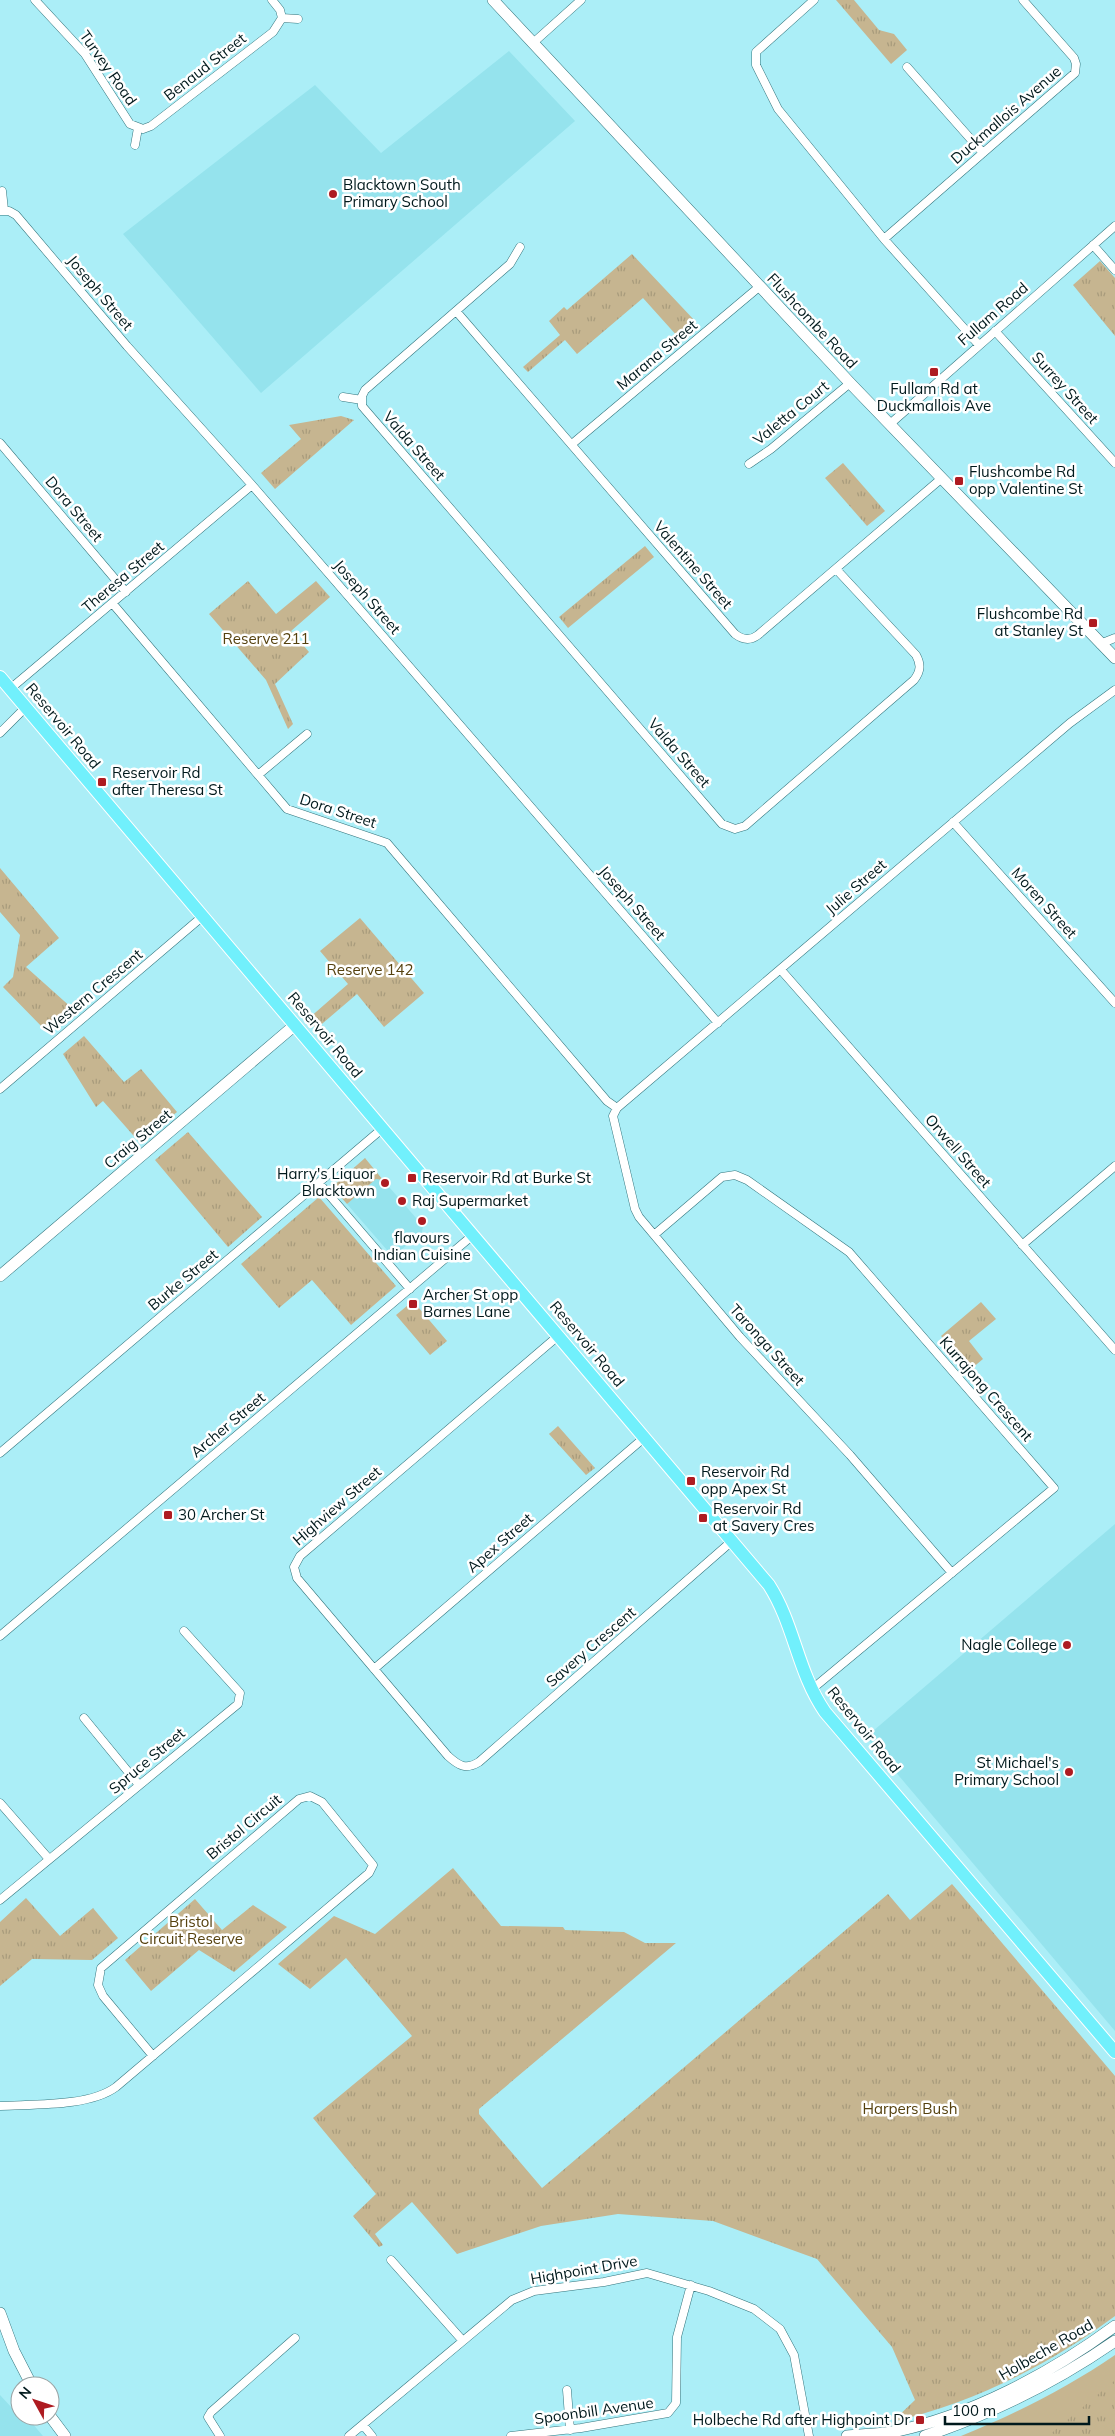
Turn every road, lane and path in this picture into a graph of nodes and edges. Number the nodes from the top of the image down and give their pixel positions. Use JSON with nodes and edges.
{"nodes":[{"id":1,"x":35,"y":0,"type":"edge"},
{"id":2,"x":272,"y":0,"type":"edge"},
{"id":3,"x":493,"y":0,"type":"edge"},
{"id":4,"x":581,"y":0,"type":"edge"},
{"id":5,"x":814,"y":0,"type":"edge"},
{"id":6,"x":1022,"y":0,"type":"edge"},
{"id":7,"x":282,"y":18,"type":"junction"},
{"id":8,"x":298,"y":19,"type":"dead end"},
{"id":9,"x":533,"y":42,"type":"junction"},
{"id":10,"x":907,"y":67,"type":"dead end"},
{"id":11,"x":138,"y":128,"type":"junction"},
{"id":12,"x":135,"y":145,"type":"dead end"},
{"id":13,"x":983,"y":153,"type":"junction"},
{"id":14,"x":2,"y":190,"type":"dead end"},
{"id":15,"x":2,"y":210,"type":"edge"},
{"id":16,"x":1115,"y":226,"type":"edge"},
{"id":17,"x":884,"y":239,"type":"junction"},
{"id":18,"x":1092,"y":245,"type":"junction"},
{"id":19,"x":520,"y":248,"type":"dead end"},
{"id":20,"x":1115,"y":270,"type":"edge"},
{"id":21,"x":759,"y":286,"type":"junction"},
{"id":22,"x":456,"y":311,"type":"junction"},
{"id":23,"x":995,"y":331,"type":"junction"},
{"id":24,"x":979,"y":345,"type":"junction"},
{"id":25,"x":850,"y":383,"type":"junction"},
{"id":26,"x":343,"y":397,"type":"dead end"},
{"id":27,"x":362,"y":400,"type":"junction"},
{"id":28,"x":890,"y":424,"type":"junction"},
{"id":29,"x":0,"y":443,"type":"edge"},
{"id":30,"x":572,"y":444,"type":"junction"},
{"id":31,"x":1115,"y":463,"type":"edge"},
{"id":32,"x":749,"y":464,"type":"dead end"},
{"id":33,"x":942,"y":478,"type":"junction"},
{"id":34,"x":252,"y":485,"type":"junction"},
{"id":35,"x":836,"y":569,"type":"junction"},
{"id":36,"x":126,"y":592,"type":"junction"},
{"id":37,"x":113,"y":604,"type":"junction"},
{"id":38,"x":1115,"y":638,"type":"edge"},
{"id":39,"x":1100,"y":644,"type":"junction"},
{"id":40,"x":1115,"y":658,"type":"edge"},
{"id":41,"x":0,"y":677,"type":"edge"},
{"id":42,"x":10,"y":689,"type":"junction"},
{"id":43,"x":1115,"y":690,"type":"edge"},
{"id":44,"x":25,"y":708,"type":"junction"},
{"id":45,"x":0,"y":733,"type":"edge"},
{"id":46,"x":307,"y":734,"type":"dead end"},
{"id":47,"x":258,"y":775,"type":"junction"},
{"id":48,"x":953,"y":822,"type":"junction"},
{"id":49,"x":203,"y":916,"type":"junction"},
{"id":50,"x":781,"y":970,"type":"junction"},
{"id":51,"x":1115,"y":1003,"type":"edge"},
{"id":52,"x":718,"y":1023,"type":"junction"},
{"id":53,"x":295,"y":1025,"type":"junction"},
{"id":54,"x":0,"y":1088,"type":"edge"},
{"id":55,"x":617,"y":1108,"type":"junction"},
{"id":56,"x":383,"y":1128,"type":"junction"},
{"id":57,"x":1115,"y":1166,"type":"edge"},
{"id":58,"x":319,"y":1183,"type":"junction"},
{"id":59,"x":473,"y":1235,"type":"junction"},
{"id":60,"x":654,"y":1235,"type":"junction"},
{"id":61,"x":1022,"y":1245,"type":"junction"},
{"id":62,"x":0,"y":1276,"type":"edge"},
{"id":63,"x":410,"y":1289,"type":"junction"},
{"id":64,"x":558,"y":1336,"type":"junction"},
{"id":65,"x":1115,"y":1350,"type":"edge"},
{"id":66,"x":645,"y":1437,"type":"junction"},
{"id":67,"x":0,"y":1453,"type":"edge"},
{"id":68,"x":732,"y":1541,"type":"junction"},
{"id":69,"x":952,"y":1574,"type":"junction"},
{"id":70,"x":184,"y":1631,"type":"dead end"},
{"id":71,"x":0,"y":1636,"type":"edge"},
{"id":72,"x":374,"y":1669,"type":"junction"},
{"id":73,"x":811,"y":1690,"type":"junction"},
{"id":74,"x":84,"y":1718,"type":"dead end"},
{"id":75,"x":464,"y":1768,"type":"joint"},
{"id":76,"x":139,"y":1785,"type":"junction"},
{"id":77,"x":0,"y":1803,"type":"edge"},
{"id":78,"x":49,"y":1859,"type":"junction"},
{"id":79,"x":0,"y":1900,"type":"edge"},
{"id":80,"x":1115,"y":2052,"type":"edge"},
{"id":81,"x":153,"y":2056,"type":"junction"},
{"id":82,"x":0,"y":2106,"type":"edge"},
{"id":83,"x":391,"y":2260,"type":"dead end"},
{"id":84,"x":691,"y":2285,"type":"junction"},
{"id":85,"x":0,"y":2313,"type":"edge"},
{"id":86,"x":1115,"y":2326,"type":"edge"},
{"id":87,"x":295,"y":2338,"type":"dead end"},
{"id":88,"x":463,"y":2341,"type":"junction"},
{"id":89,"x":1115,"y":2341,"type":"edge"},
{"id":90,"x":27,"y":2376,"type":"edge"},
{"id":91,"x":567,"y":2390,"type":"dead end"},
{"id":92,"x":362,"y":2425,"type":"junction"},
{"id":93,"x":570,"y":2430,"type":"junction"},
{"id":94,"x":220,"y":2436,"type":"edge"},
{"id":95,"x":349,"y":2436,"type":"edge"},
{"id":96,"x":372,"y":2436,"type":"edge"},
{"id":97,"x":511,"y":2436,"type":"edge"},
{"id":98,"x":809,"y":2436,"type":"edge"},
{"id":99,"x":847,"y":2436,"type":"edge"},
{"id":100,"x":925,"y":2436,"type":"edge"}],
"edges":[{"from":1,"to":11,"type":"street","name":"Turvey Road"},
{"from":2,"to":7,"type":"street"},
{"from":3,"to":9,"type":"street","name":"Flushcombe Road"},
{"from":4,"to":9,"type":"street"},
{"from":5,"to":17,"type":"street"},
{"from":6,"to":13,"type":"street","name":"Duckmallois Avenue"},
{"from":7,"to":8,"type":"street"},
{"from":7,"to":11,"type":"street","name":"Benaud Street"},
{"from":9,"to":21,"type":"street","name":"Flushcombe Road"},
{"from":10,"to":13,"type":"street"},
{"from":11,"to":12,"type":"street"},
{"from":13,"to":17,"type":"street","name":"Duckmallois Avenue"},
{"from":14,"to":15,"type":"street","name":"Joseph Street"},
{"from":15,"to":34,"type":"street","name":"Joseph Street"},
{"from":16,"to":18,"type":"street","name":"Fullam Road"},
{"from":17,"to":24,"type":"street"},
{"from":18,"to":20,"type":"street"},
{"from":18,"to":23,"type":"street","name":"Fullam Road"},
{"from":19,"to":22,"type":"street"},
{"from":21,"to":25,"type":"street","name":"Flushcombe Road"},
{"from":21,"to":30,"type":"street","name":"Marana Street"},
{"from":22,"to":27,"type":"street"},
{"from":22,"to":30,"type":"street","name":"Valentine Street"},
{"from":23,"to":24,"type":"street","name":"Fullam Road"},
{"from":23,"to":31,"type":"street","name":"Surrey Street"},
{"from":24,"to":28,"type":"street","name":"Fullam Road"},
{"from":25,"to":28,"type":"street","name":"Flushcombe Road"},
{"from":25,"to":32,"type":"street","name":"Valetta Court"},
{"from":26,"to":27,"type":"street"},
{"from":27,"to":35,"type":"street","name":"Valda Street"},
{"from":28,"to":33,"type":"street","name":"Flushcombe Road"},
{"from":29,"to":36,"type":"street","name":"Dora Street"},
{"from":30,"to":35,"type":"street","name":"Valentine Street"},
{"from":33,"to":35,"type":"street","name":"Valentine Street"},
{"from":33,"to":39,"type":"street","name":"Flushcombe Road"},
{"from":34,"to":36,"type":"street","name":"Theresa Street"},
{"from":34,"to":52,"type":"street","name":"Joseph Street"},
{"from":36,"to":37,"type":"street","name":"Theresa Street"},
{"from":37,"to":42,"type":"street","name":"Theresa Street"},
{"from":37,"to":47,"type":"street","name":"Dora Street"},
{"from":38,"to":39,"type":"street"},
{"from":39,"to":40,"type":"street","name":"Flushcombe Road"},
{"from":41,"to":42,"type":"main road","name":"Reservoir Road"},
{"from":42,"to":44,"type":"main road","name":"Reservoir Road"},
{"from":43,"to":48,"type":"street","name":"Julie Street"},
{"from":44,"to":45,"type":"street"},
{"from":44,"to":49,"type":"main road","name":"Reservoir Road"},
{"from":46,"to":47,"type":"street"},
{"from":47,"to":55,"type":"street","name":"Dora Street"},
{"from":48,"to":50,"type":"street","name":"Julie Street"},
{"from":48,"to":51,"type":"street","name":"Moren Street"},
{"from":49,"to":53,"type":"main road","name":"Reservoir Road"},
{"from":49,"to":54,"type":"street","name":"Western Crescent"},
{"from":50,"to":52,"type":"street","name":"Julie Street"},
{"from":50,"to":61,"type":"street","name":"Orwell Street"},
{"from":52,"to":55,"type":"street","name":"Julie Street"},
{"from":53,"to":56,"type":"main road","name":"Reservoir Road"},
{"from":53,"to":62,"type":"street","name":"Craig Street"},
{"from":55,"to":60,"type":"street","name":"Taronga Street"},
{"from":56,"to":58,"type":"street","name":"Burke Street"},
{"from":56,"to":59,"type":"main road","name":"Reservoir Road"},
{"from":57,"to":61,"type":"street"},
{"from":58,"to":63,"type":"street"},
{"from":58,"to":67,"type":"street","name":"Burke Street"},
{"from":59,"to":63,"type":"street","name":"Archer Street"},
{"from":59,"to":64,"type":"main road","name":"Reservoir Road"},
{"from":60,"to":69,"type":"street","name":"Taronga Street"},
{"from":60,"to":69,"type":"street","name":"Kurrajong Crescent"},
{"from":61,"to":65,"type":"street","name":"Orwell Street"},
{"from":63,"to":71,"type":"street","name":"Archer Street"},
{"from":64,"to":66,"type":"main road","name":"Reservoir Road"},
{"from":64,"to":72,"type":"street","name":"Highview Street"},
{"from":66,"to":68,"type":"main road","name":"Reservoir Road"},
{"from":66,"to":72,"type":"street","name":"Apex Street"},
{"from":68,"to":73,"type":"main road","name":"Reservoir Road"},
{"from":68,"to":75,"type":"street","name":"Savery Crescent"},
{"from":69,"to":73,"type":"street","name":"Kurrajong Crescent"},
{"from":70,"to":76,"type":"street","name":"Spruce Street"},
{"from":72,"to":75,"type":"street","name":"Highview Street"},
{"from":73,"to":80,"type":"main road","name":"Reservoir Road"},
{"from":74,"to":76,"type":"street"},
{"from":76,"to":78,"type":"street","name":"Spruce Street"},
{"from":77,"to":78,"type":"street"},
{"from":78,"to":79,"type":"street","name":"Spruce Street"},
{"from":81,"to":81,"type":"street","name":"Bristol Circuit"},
{"from":81,"to":82,"type":"street","name":"Bristol Circuit"},
{"from":83,"to":88,"type":"street"},
{"from":84,"to":88,"type":"street","name":"Highpoint Drive"},
{"from":84,"to":93,"type":"street","name":"Spoonbill Avenue"},
{"from":84,"to":98,"type":"street","name":"Highpoint Drive"},
{"from":85,"to":90,"type":"street"},
{"from":86,"to":99,"type":"street","name":"Holbeche Road"},
{"from":87,"to":94,"type":"street"},
{"from":88,"to":92,"type":"street","name":"Highpoint Drive"},
{"from":89,"to":100,"type":"street","name":"Holbeche Road"},
{"from":91,"to":93,"type":"street"},
{"from":92,"to":95,"type":"street","name":"Highpoint Drive"},
{"from":92,"to":96,"type":"street"},
{"from":93,"to":97,"type":"street","name":"Spoonbill Avenue"}]}
